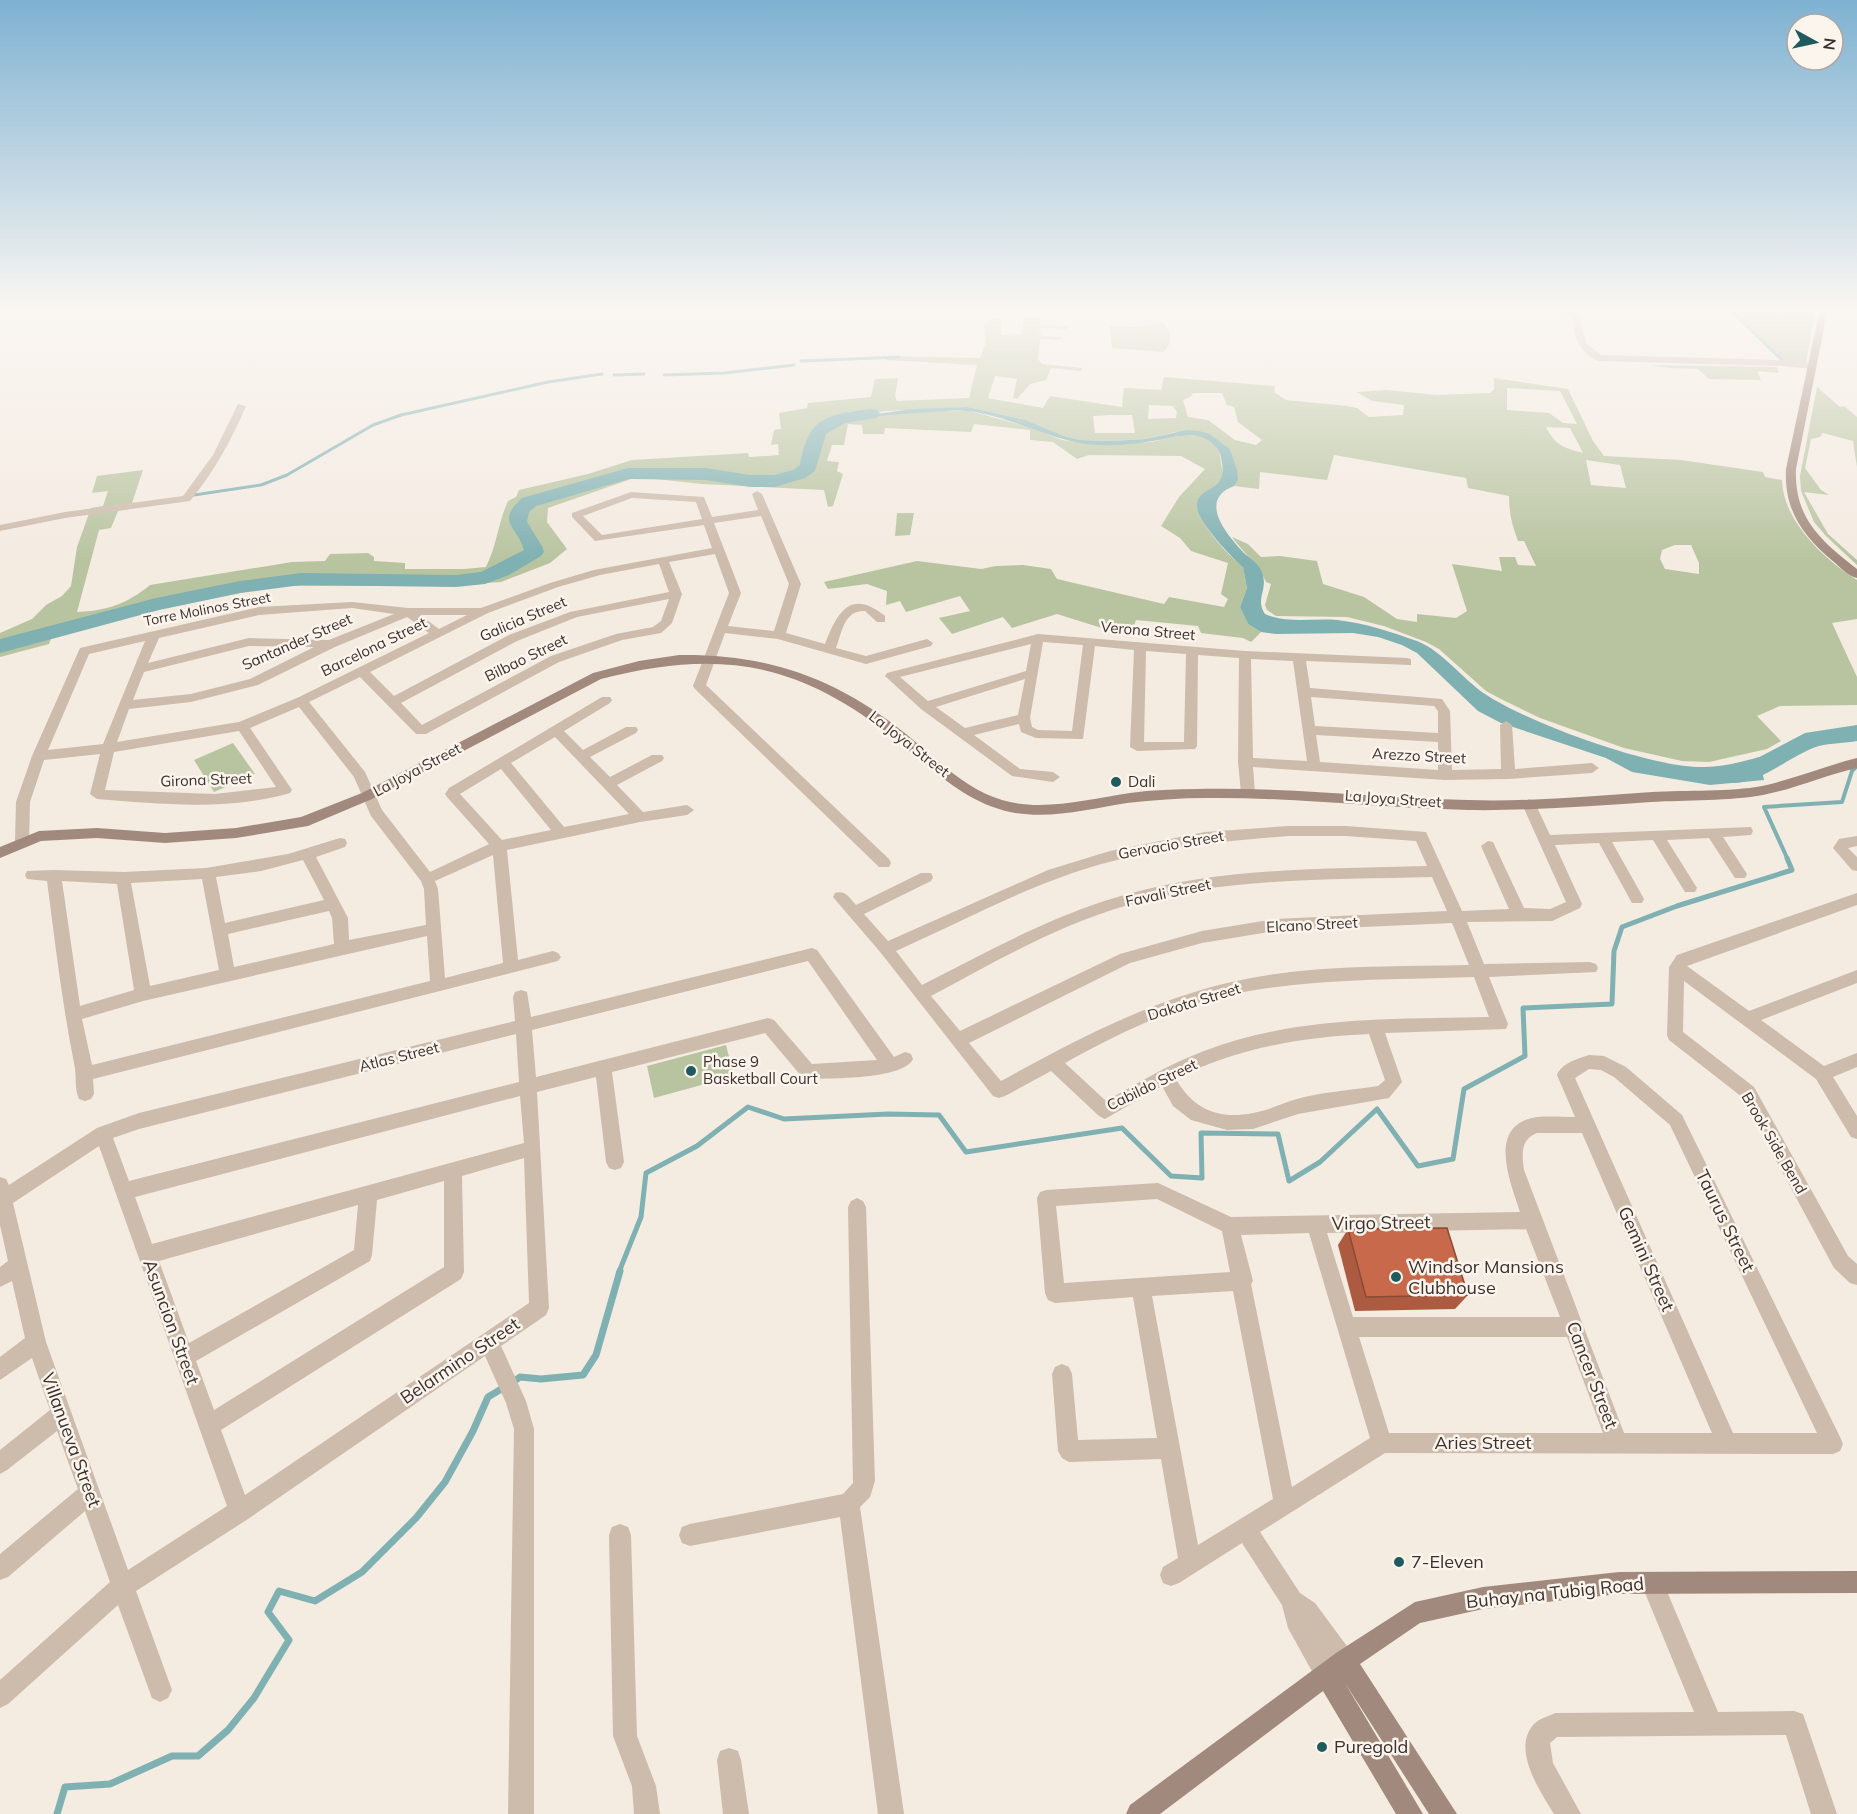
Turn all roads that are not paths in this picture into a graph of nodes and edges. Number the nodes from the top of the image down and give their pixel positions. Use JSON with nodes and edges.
{"nodes":[{"id":1,"x":1807,"y":393,"type":"edge"},
{"id":2,"x":241,"y":406,"type":"dead end"},
{"id":3,"x":757,"y":494,"type":"dead end"},
{"id":4,"x":763,"y":512,"type":"junction"},
{"id":5,"x":709,"y":522,"type":"junction"},
{"id":6,"x":0,"y":528,"type":"edge"},
{"id":7,"x":719,"y":550,"type":"junction"},
{"id":8,"x":663,"y":560,"type":"junction"},
{"id":9,"x":1857,"y":575,"type":"edge"},
{"id":10,"x":676,"y":594,"type":"junction"},
{"id":11,"x":483,"y":611,"type":"junction"},
{"id":12,"x":408,"y":612,"type":"junction"},
{"id":13,"x":881,"y":619,"type":"dead end"},
{"id":14,"x":722,"y":629,"type":"junction"},
{"id":15,"x":154,"y":634,"type":"junction"},
{"id":16,"x":438,"y":634,"type":"junction"},
{"id":17,"x":779,"y":635,"type":"junction"},
{"id":18,"x":1038,"y":638,"type":"junction"},
{"id":19,"x":1089,"y":642,"type":"junction"},
{"id":20,"x":927,"y":643,"type":"dead end"},
{"id":21,"x":331,"y":644,"type":"junction"},
{"id":22,"x":1140,"y":647,"type":"junction"},
{"id":23,"x":830,"y":648,"type":"junction"},
{"id":24,"x":1192,"y":651,"type":"junction"},
{"id":25,"x":1245,"y":655,"type":"junction"},
{"id":26,"x":1299,"y":657,"type":"junction"},
{"id":27,"x":710,"y":658,"type":"junction"},
{"id":28,"x":1407,"y":662,"type":"dead end"},
{"id":29,"x":141,"y":669,"type":"junction"},
{"id":30,"x":362,"y":671,"type":"junction"},
{"id":31,"x":1032,"y":673,"type":"junction"},
{"id":32,"x":1304,"y":692,"type":"junction"},
{"id":33,"x":606,"y":700,"type":"dead end"},
{"id":34,"x":301,"y":701,"type":"junction"},
{"id":35,"x":392,"y":702,"type":"junction"},
{"id":36,"x":126,"y":705,"type":"junction"},
{"id":37,"x":926,"y":706,"type":"junction"},
{"id":38,"x":1025,"y":723,"type":"junction"},
{"id":39,"x":1506,"y":725,"type":"dead end"},
{"id":40,"x":242,"y":726,"type":"junction"},
{"id":41,"x":631,"y":730,"type":"dead end"},
{"id":42,"x":1309,"y":730,"type":"junction"},
{"id":43,"x":557,"y":731,"type":"junction"},
{"id":44,"x":963,"y":733,"type":"junction"},
{"id":45,"x":1443,"y":738,"type":"junction"},
{"id":46,"x":110,"y":748,"type":"junction"},
{"id":47,"x":39,"y":756,"type":"junction"},
{"id":48,"x":581,"y":756,"type":"junction"},
{"id":49,"x":657,"y":759,"type":"dead end"},
{"id":50,"x":502,"y":761,"type":"junction"},
{"id":51,"x":1245,"y":762,"type":"junction"},
{"id":52,"x":1857,"y":763,"type":"edge"},
{"id":53,"x":1314,"y":767,"type":"junction"},
{"id":54,"x":1592,"y":768,"type":"dead end"},
{"id":55,"x":1508,"y":774,"type":"junction"},
{"id":56,"x":1445,"y":775,"type":"junction"},
{"id":57,"x":1053,"y":777,"type":"dead end"},
{"id":58,"x":608,"y":784,"type":"junction"},
{"id":59,"x":1248,"y":793,"type":"junction"},
{"id":60,"x":367,"y":796,"type":"junction"},
{"id":61,"x":1529,"y":804,"type":"junction"},
{"id":62,"x":687,"y":810,"type":"dead end"},
{"id":63,"x":640,"y":817,"type":"junction"},
{"id":64,"x":1746,"y":831,"type":"dead end"},
{"id":65,"x":1713,"y":832,"type":"junction"},
{"id":66,"x":561,"y":833,"type":"junction"},
{"id":67,"x":1657,"y":835,"type":"junction"},
{"id":68,"x":1603,"y":838,"type":"junction"},
{"id":69,"x":1546,"y":840,"type":"junction"},
{"id":70,"x":22,"y":842,"type":"junction"},
{"id":71,"x":1857,"y":842,"type":"edge"},
{"id":72,"x":340,"y":843,"type":"dead end"},
{"id":73,"x":499,"y":846,"type":"junction"},
{"id":74,"x":1488,"y":846,"type":"dead end"},
{"id":75,"x":0,"y":853,"type":"edge"},
{"id":76,"x":309,"y":855,"type":"junction"},
{"id":77,"x":884,"y":862,"type":"dead end"},
{"id":78,"x":1857,"y":866,"type":"edge"},
{"id":79,"x":1437,"y":871,"type":"junction"},
{"id":80,"x":208,"y":873,"type":"junction"},
{"id":81,"x":1740,"y":874,"type":"dead end"},
{"id":82,"x":32,"y":875,"type":"dead end"},
{"id":83,"x":54,"y":875,"type":"junction"},
{"id":84,"x":926,"y":877,"type":"dead end"},
{"id":85,"x":123,"y":878,"type":"junction"},
{"id":86,"x":427,"y":879,"type":"junction"},
{"id":87,"x":1690,"y":888,"type":"dead end"},
{"id":88,"x":840,"y":897,"type":"dead end"},
{"id":89,"x":1637,"y":899,"type":"dead end"},
{"id":90,"x":1857,"y":899,"type":"edge"},
{"id":91,"x":333,"y":904,"type":"junction"},
{"id":92,"x":854,"y":912,"type":"junction"},
{"id":93,"x":1519,"y":914,"type":"junction"},
{"id":94,"x":1458,"y":918,"type":"junction"},
{"id":95,"x":433,"y":929,"type":"junction"},
{"id":96,"x":221,"y":930,"type":"junction"},
{"id":97,"x":342,"y":948,"type":"junction"},
{"id":98,"x":886,"y":949,"type":"junction"},
{"id":99,"x":553,"y":957,"type":"dead end"},
{"id":100,"x":1677,"y":967,"type":"junction"},
{"id":101,"x":511,"y":968,"type":"junction"},
{"id":102,"x":1590,"y":968,"type":"dead end"},
{"id":103,"x":1479,"y":971,"type":"junction"},
{"id":104,"x":228,"y":975,"type":"junction"},
{"id":105,"x":1857,"y":976,"type":"edge"},
{"id":106,"x":438,"y":986,"type":"junction"},
{"id":107,"x":143,"y":994,"type":"junction"},
{"id":108,"x":920,"y":994,"type":"junction"},
{"id":109,"x":521,"y":997,"type":"dead end"},
{"id":110,"x":74,"y":1015,"type":"junction"},
{"id":111,"x":1748,"y":1018,"type":"junction"},
{"id":112,"x":523,"y":1026,"type":"junction"},
{"id":113,"x":1374,"y":1026,"type":"junction"},
{"id":114,"x":959,"y":1040,"type":"junction"},
{"id":115,"x":1857,"y":1060,"type":"edge"},
{"id":116,"x":1053,"y":1062,"type":"junction"},
{"id":117,"x":603,"y":1068,"type":"junction"},
{"id":118,"x":85,"y":1074,"type":"junction"},
{"id":119,"x":1822,"y":1074,"type":"junction"},
{"id":120,"x":1565,"y":1075,"type":"joint"},
{"id":121,"x":1165,"y":1076,"type":"junction"},
{"id":122,"x":527,"y":1088,"type":"junction"},
{"id":123,"x":85,"y":1094,"type":"dead end"},
{"id":124,"x":1587,"y":1125,"type":"junction"},
{"id":125,"x":1857,"y":1131,"type":"edge"},
{"id":126,"x":103,"y":1134,"type":"junction"},
{"id":127,"x":533,"y":1148,"type":"junction"},
{"id":128,"x":615,"y":1162,"type":"dead end"},
{"id":129,"x":453,"y":1169,"type":"junction"},
{"id":130,"x":124,"y":1191,"type":"junction"},
{"id":131,"x":1,"y":1195,"type":"edge"},
{"id":132,"x":368,"y":1195,"type":"junction"},
{"id":133,"x":857,"y":1207,"type":"dead end"},
{"id":134,"x":1532,"y":1220,"type":"junction"},
{"id":135,"x":1315,"y":1224,"type":"junction"},
{"id":136,"x":1230,"y":1226,"type":"junction"},
{"id":137,"x":147,"y":1255,"type":"junction"},
{"id":138,"x":18,"y":1266,"type":"junction"},
{"id":139,"x":1857,"y":1276,"type":"edge"},
{"id":140,"x":0,"y":1278,"type":"edge"},
{"id":141,"x":1243,"y":1281,"type":"junction"},
{"id":142,"x":1141,"y":1287,"type":"junction"},
{"id":143,"x":1347,"y":1327,"type":"junction"},
{"id":144,"x":1573,"y":1327,"type":"junction"},
{"id":145,"x":489,"y":1341,"type":"junction"},
{"id":146,"x":36,"y":1342,"type":"junction"},
{"id":147,"x":184,"y":1357,"type":"junction"},
{"id":148,"x":0,"y":1370,"type":"edge"},
{"id":149,"x":1062,"y":1374,"type":"dead end"},
{"id":150,"x":62,"y":1414,"type":"junction"},
{"id":151,"x":209,"y":1425,"type":"junction"},
{"id":152,"x":1382,"y":1443,"type":"junction"},
{"id":153,"x":1618,"y":1443,"type":"junction"},
{"id":154,"x":1728,"y":1444,"type":"junction"},
{"id":155,"x":1833,"y":1444,"type":"joint"},
{"id":156,"x":1168,"y":1448,"type":"junction"},
{"id":157,"x":0,"y":1463,"type":"edge"},
{"id":158,"x":91,"y":1492,"type":"junction"},
{"id":159,"x":849,"y":1504,"type":"junction"},
{"id":160,"x":1285,"y":1504,"type":"junction"},
{"id":161,"x":240,"y":1511,"type":"junction"},
{"id":162,"x":1245,"y":1529,"type":"junction"},
{"id":163,"x":620,"y":1535,"type":"dead end"},
{"id":164,"x":690,"y":1535,"type":"dead end"},
{"id":165,"x":1190,"y":1563,"type":"junction"},
{"id":166,"x":0,"y":1569,"type":"edge"},
{"id":167,"x":1171,"y":1575,"type":"dead end"},
{"id":168,"x":1857,"y":1582,"type":"edge"},
{"id":169,"x":1652,"y":1583,"type":"junction"},
{"id":170,"x":123,"y":1586,"type":"junction"},
{"id":171,"x":1335,"y":1669,"type":"junction"},
{"id":172,"x":160,"y":1690,"type":"dead end"},
{"id":173,"x":0,"y":1696,"type":"edge"},
{"id":174,"x":1710,"y":1722,"type":"junction"},
{"id":175,"x":729,"y":1760,"type":"dead end"},
{"id":176,"x":521,"y":1814,"type":"edge"},
{"id":177,"x":647,"y":1814,"type":"edge"},
{"id":178,"x":736,"y":1814,"type":"edge"},
{"id":179,"x":891,"y":1814,"type":"edge"},
{"id":180,"x":1139,"y":1814,"type":"edge"},
{"id":181,"x":1410,"y":1814,"type":"edge"},
{"id":182,"x":1444,"y":1814,"type":"edge"},
{"id":183,"x":1568,"y":1814,"type":"edge"},
{"id":184,"x":1824,"y":1814,"type":"edge"}],
"edges":[{"from":1,"to":9,"type":"street"},
{"from":2,"to":6,"type":"street"},
{"from":3,"to":4,"type":"street"},
{"from":4,"to":5,"type":"street"},
{"from":4,"to":17,"type":"street"},
{"from":5,"to":5,"type":"street"},
{"from":5,"to":7,"type":"street"},
{"from":7,"to":8,"type":"street","name":"Barcelona Street"},
{"from":7,"to":14,"type":"street"},
{"from":8,"to":10,"type":"street"},
{"from":8,"to":11,"type":"street","name":"Barcelona Street"},
{"from":10,"to":35,"type":"street","name":"Galicia Street"},
{"from":10,"to":35,"type":"street","name":"Bilbao Street"},
{"from":11,"to":12,"type":"street"},
{"from":11,"to":16,"type":"street","name":"Barcelona Street"},
{"from":12,"to":15,"type":"street","name":"Torre Molinos Street"},
{"from":12,"to":16,"type":"street"},
{"from":12,"to":21,"type":"street","name":"Santander Street"},
{"from":13,"to":23,"type":"street"},
{"from":14,"to":17,"type":"street"},
{"from":14,"to":27,"type":"street"},
{"from":15,"to":29,"type":"street"},
{"from":15,"to":47,"type":"street","name":"Torre Molinos Street"},
{"from":16,"to":30,"type":"street","name":"Barcelona Street"},
{"from":17,"to":23,"type":"street"},
{"from":18,"to":19,"type":"street","name":"Verona Street"},
{"from":18,"to":31,"type":"street"},
{"from":18,"to":37,"type":"street","name":"Verona Street"},
{"from":19,"to":22,"type":"street","name":"Verona Street"},
{"from":19,"to":38,"type":"street"},
{"from":20,"to":23,"type":"street"},
{"from":21,"to":29,"type":"street"},
{"from":21,"to":36,"type":"street","name":"Santander Street"},
{"from":22,"to":24,"type":"street","name":"Verona Street"},
{"from":22,"to":24,"type":"street"},
{"from":24,"to":25,"type":"street","name":"Verona Street"},
{"from":25,"to":26,"type":"street","name":"Verona Street"},
{"from":25,"to":51,"type":"street"},
{"from":26,"to":28,"type":"street","name":"Verona Street"},
{"from":26,"to":32,"type":"street"},
{"from":27,"to":59,"type":"street","name":"La Joya Street"},
{"from":27,"to":60,"type":"street","name":"La Joya Street"},
{"from":27,"to":77,"type":"street"},
{"from":29,"to":36,"type":"street"},
{"from":30,"to":34,"type":"street","name":"Barcelona Street"},
{"from":30,"to":35,"type":"street","name":"Bilbao Street"},
{"from":31,"to":37,"type":"street"},
{"from":31,"to":38,"type":"street"},
{"from":32,"to":42,"type":"street"},
{"from":32,"to":45,"type":"street"},
{"from":33,"to":43,"type":"street"},
{"from":34,"to":40,"type":"street","name":"Barcelona Street"},
{"from":34,"to":60,"type":"street"},
{"from":36,"to":46,"type":"street"},
{"from":37,"to":44,"type":"street"},
{"from":38,"to":44,"type":"street"},
{"from":39,"to":55,"type":"street"},
{"from":40,"to":46,"type":"street","name":"Barcelona Street"},
{"from":40,"to":46,"type":"street","name":"Girona Street"},
{"from":41,"to":48,"type":"street"},
{"from":42,"to":45,"type":"street"},
{"from":42,"to":53,"type":"street"},
{"from":43,"to":48,"type":"street"},
{"from":43,"to":50,"type":"street"},
{"from":44,"to":57,"type":"street"},
{"from":45,"to":56,"type":"street"},
{"from":46,"to":47,"type":"street","name":"Barcelona Street"},
{"from":47,"to":70,"type":"street"},
{"from":48,"to":58,"type":"street"},
{"from":49,"to":58,"type":"street"},
{"from":50,"to":66,"type":"street"},
{"from":50,"to":73,"type":"street"},
{"from":51,"to":53,"type":"street","name":"Arezzo Street"},
{"from":51,"to":59,"type":"street"},
{"from":52,"to":61,"type":"street","name":"La Joya Street"},
{"from":53,"to":56,"type":"street","name":"Arezzo Street"},
{"from":54,"to":55,"type":"street","name":"Arezzo Street"},
{"from":55,"to":56,"type":"street","name":"Arezzo Street"},
{"from":58,"to":63,"type":"street"},
{"from":59,"to":61,"type":"street","name":"La Joya Street"},
{"from":60,"to":70,"type":"street","name":"La Joya Street"},
{"from":60,"to":86,"type":"street"},
{"from":61,"to":69,"type":"street","name":"Elcano Street"},
{"from":62,"to":63,"type":"street"},
{"from":63,"to":66,"type":"street"},
{"from":64,"to":65,"type":"street"},
{"from":65,"to":67,"type":"street"},
{"from":65,"to":81,"type":"street"},
{"from":66,"to":73,"type":"street"},
{"from":67,"to":68,"type":"street"},
{"from":67,"to":87,"type":"street"},
{"from":68,"to":69,"type":"street"},
{"from":68,"to":89,"type":"street"},
{"from":69,"to":93,"type":"street","name":"Elcano Street"},
{"from":70,"to":75,"type":"street","name":"La Joya Street"},
{"from":71,"to":78,"type":"street"},
{"from":72,"to":76,"type":"street"},
{"from":73,"to":86,"type":"street"},
{"from":73,"to":101,"type":"street"},
{"from":74,"to":93,"type":"street"},
{"from":76,"to":80,"type":"street"},
{"from":76,"to":91,"type":"street"},
{"from":79,"to":94,"type":"street","name":"Gervacio Street"},
{"from":79,"to":98,"type":"street","name":"Gervacio Street"},
{"from":79,"to":108,"type":"street","name":"Favali Street"},
{"from":80,"to":85,"type":"street"},
{"from":80,"to":96,"type":"street"},
{"from":82,"to":83,"type":"street"},
{"from":83,"to":85,"type":"street"},
{"from":83,"to":110,"type":"street"},
{"from":84,"to":92,"type":"street"},
{"from":85,"to":107,"type":"street"},
{"from":86,"to":95,"type":"street"},
{"from":88,"to":92,"type":"street"},
{"from":90,"to":100,"type":"street"},
{"from":91,"to":96,"type":"street"},
{"from":91,"to":97,"type":"street"},
{"from":92,"to":98,"type":"street"},
{"from":93,"to":94,"type":"street","name":"Elcano Street"},
{"from":94,"to":103,"type":"street","name":"Gervacio Street"},
{"from":94,"to":114,"type":"street","name":"Elcano Street"},
{"from":95,"to":97,"type":"street"},
{"from":95,"to":106,"type":"street"},
{"from":96,"to":104,"type":"street"},
{"from":97,"to":104,"type":"street"},
{"from":98,"to":108,"type":"street"},
{"from":99,"to":101,"type":"street"},
{"from":100,"to":111,"type":"street"},
{"from":100,"to":139,"type":"street","name":"Brook Side Bend"},
{"from":101,"to":106,"type":"street"},
{"from":102,"to":103,"type":"street","name":"Dakota Street"},
{"from":103,"to":113,"type":"street","name":"Cabildo Street"},
{"from":103,"to":116,"type":"street","name":"Dakota Street"},
{"from":104,"to":107,"type":"street"},
{"from":105,"to":111,"type":"street"},
{"from":106,"to":118,"type":"street"},
{"from":107,"to":110,"type":"street"},
{"from":108,"to":114,"type":"street"},
{"from":109,"to":112,"type":"street","name":"Belarmino Street"},
{"from":110,"to":118,"type":"street"},
{"from":111,"to":119,"type":"street"},
{"from":112,"to":117,"type":"street","name":"Atlas Street"},
{"from":112,"to":122,"type":"street","name":"Belarmino Street"},
{"from":112,"to":126,"type":"street","name":"Atlas Street"},
{"from":113,"to":121,"type":"street","name":"Cabildo Street"},
{"from":113,"to":121,"type":"street"},
{"from":114,"to":116,"type":"street","name":"Dakota Street"},
{"from":115,"to":119,"type":"street"},
{"from":116,"to":121,"type":"street","name":"Cabildo Street"},
{"from":117,"to":122,"type":"street"},
{"from":117,"to":128,"type":"street"},
{"from":118,"to":123,"type":"street"},
{"from":119,"to":125,"type":"street"},
{"from":120,"to":124,"type":"street","name":"Gemini Street"},
{"from":120,"to":155,"type":"street","name":"Taurus Street"},
{"from":122,"to":127,"type":"street","name":"Belarmino Street"},
{"from":122,"to":130,"type":"street"},
{"from":124,"to":134,"type":"street","name":"Cancer Street"},
{"from":124,"to":154,"type":"street","name":"Gemini Street"},
{"from":126,"to":130,"type":"street","name":"Asuncion Street"},
{"from":126,"to":131,"type":"street","name":"Atlas Street"},
{"from":127,"to":129,"type":"street"},
{"from":127,"to":145,"type":"street","name":"Belarmino Street"},
{"from":129,"to":132,"type":"street"},
{"from":129,"to":151,"type":"street"},
{"from":130,"to":137,"type":"street","name":"Asuncion Street"},
{"from":131,"to":138,"type":"street","name":"Villanueva Street"},
{"from":132,"to":137,"type":"street"},
{"from":132,"to":147,"type":"street"},
{"from":133,"to":159,"type":"street"},
{"from":134,"to":135,"type":"street","name":"Virgo Street"},
{"from":134,"to":144,"type":"street","name":"Cancer Street"},
{"from":135,"to":136,"type":"street","name":"Virgo Street"},
{"from":135,"to":143,"type":"street"},
{"from":136,"to":141,"type":"street"},
{"from":136,"to":142,"type":"street"},
{"from":137,"to":147,"type":"street","name":"Asuncion Street"},
{"from":138,"to":140,"type":"street"},
{"from":138,"to":146,"type":"street","name":"Villanueva Street"},
{"from":141,"to":142,"type":"street"},
{"from":141,"to":160,"type":"street"},
{"from":142,"to":156,"type":"street"},
{"from":143,"to":144,"type":"street"},
{"from":143,"to":152,"type":"street"},
{"from":144,"to":153,"type":"street","name":"Cancer Street"},
{"from":145,"to":161,"type":"street","name":"Belarmino Street"},
{"from":145,"to":176,"type":"street"},
{"from":146,"to":148,"type":"street"},
{"from":146,"to":150,"type":"street","name":"Villanueva Street"},
{"from":147,"to":151,"type":"street","name":"Asuncion Street"},
{"from":149,"to":156,"type":"street"},
{"from":150,"to":157,"type":"street"},
{"from":150,"to":158,"type":"street","name":"Villanueva Street"},
{"from":151,"to":161,"type":"street","name":"Asuncion Street"},
{"from":152,"to":153,"type":"street","name":"Aries Street"},
{"from":152,"to":160,"type":"street"},
{"from":153,"to":154,"type":"street","name":"Aries Street"},
{"from":154,"to":155,"type":"street","name":"Aries Street"},
{"from":156,"to":165,"type":"street"},
{"from":158,"to":166,"type":"street"},
{"from":158,"to":170,"type":"street","name":"Villanueva Street"},
{"from":159,"to":164,"type":"street"},
{"from":159,"to":179,"type":"street"},
{"from":160,"to":162,"type":"street"},
{"from":161,"to":170,"type":"street","name":"Belarmino Street"},
{"from":162,"to":165,"type":"street"},
{"from":162,"to":171,"type":"street"},
{"from":163,"to":177,"type":"street"},
{"from":165,"to":167,"type":"street"},
{"from":168,"to":169,"type":"street","name":"Buhay na Tubig Road"},
{"from":169,"to":171,"type":"street","name":"Buhay na Tubig Road"},
{"from":169,"to":174,"type":"street"},
{"from":170,"to":172,"type":"street","name":"Villanueva Street"},
{"from":170,"to":173,"type":"street","name":"Belarmino Street"},
{"from":171,"to":180,"type":"street","name":"Buhay na Tubig Road"},
{"from":171,"to":181,"type":"street"},
{"from":171,"to":182,"type":"street"},
{"from":174,"to":183,"type":"street"},
{"from":174,"to":184,"type":"street"},
{"from":175,"to":178,"type":"street"}]}
